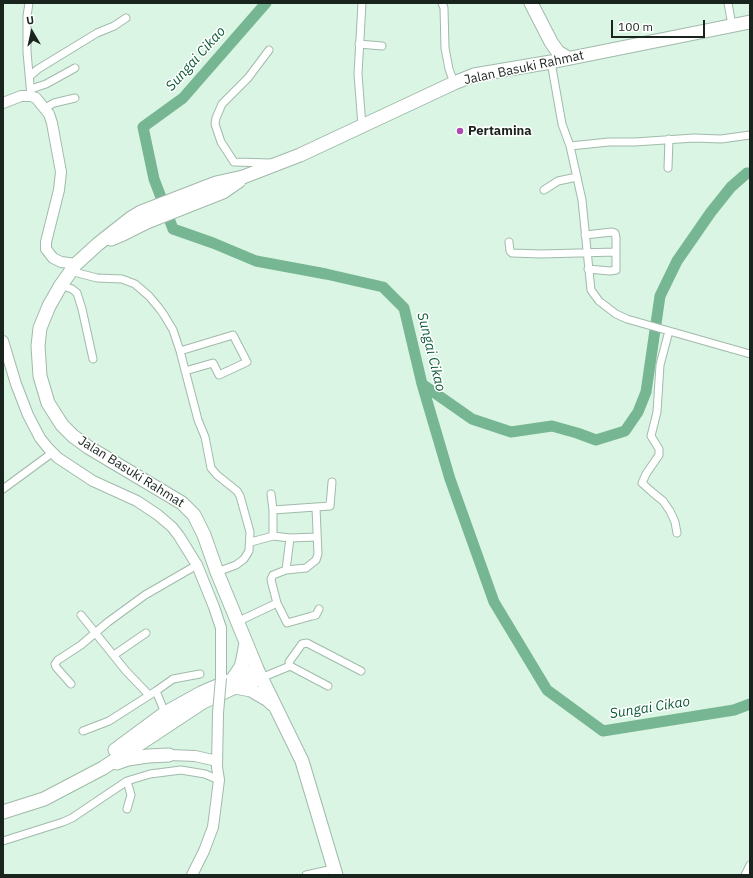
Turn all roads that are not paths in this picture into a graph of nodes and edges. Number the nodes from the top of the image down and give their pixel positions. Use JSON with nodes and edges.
{"nodes":[{"id":1,"x":29,"y":3,"type":"edge"},
{"id":2,"x":362,"y":3,"type":"edge"},
{"id":3,"x":442,"y":3,"type":"edge"},
{"id":4,"x":531,"y":3,"type":"edge"},
{"id":5,"x":728,"y":3,"type":"edge"},
{"id":6,"x":126,"y":18,"type":"dead end"},
{"id":7,"x":750,"y":22,"type":"edge"},
{"id":8,"x":732,"y":25,"type":"junction"},
{"id":9,"x":551,"y":42,"type":"junction"},
{"id":10,"x":359,"y":44,"type":"junction"},
{"id":11,"x":382,"y":46,"type":"dead end"},
{"id":12,"x":269,"y":50,"type":"dead end"},
{"id":13,"x":568,"y":58,"type":"junction"},
{"id":14,"x":547,"y":62,"type":"junction"},
{"id":15,"x":75,"y":68,"type":"dead end"},
{"id":16,"x":30,"y":76,"type":"junction"},
{"id":17,"x":454,"y":83,"type":"junction"},
{"id":18,"x":31,"y":93,"type":"junction"},
{"id":19,"x":75,"y":98,"type":"dead end"},
{"id":20,"x":3,"y":103,"type":"edge"},
{"id":21,"x":45,"y":108,"type":"junction"},
{"id":22,"x":362,"y":126,"type":"junction"},
{"id":23,"x":750,"y":136,"type":"edge"},
{"id":24,"x":669,"y":139,"type":"junction"},
{"id":25,"x":570,"y":146,"type":"junction"},
{"id":26,"x":279,"y":163,"type":"junction"},
{"id":27,"x":668,"y":168,"type":"dead end"},
{"id":28,"x":577,"y":177,"type":"junction"},
{"id":29,"x":544,"y":190,"type":"dead end"},
{"id":30,"x":585,"y":235,"type":"junction"},
{"id":31,"x":508,"y":242,"type":"dead end"},
{"id":32,"x":616,"y":252,"type":"junction"},
{"id":33,"x":587,"y":253,"type":"junction"},
{"id":34,"x":588,"y":269,"type":"junction"},
{"id":35,"x":67,"y":272,"type":"junction"},
{"id":36,"x":665,"y":330,"type":"junction"},
{"id":37,"x":3,"y":342,"type":"edge"},
{"id":38,"x":180,"y":351,"type":"junction"},
{"id":39,"x":750,"y":354,"type":"edge"},
{"id":40,"x":93,"y":359,"type":"dead end"},
{"id":41,"x":185,"y":371,"type":"junction"},
{"id":42,"x":52,"y":453,"type":"junction"},
{"id":43,"x":332,"y":482,"type":"dead end"},
{"id":44,"x":3,"y":489,"type":"edge"},
{"id":45,"x":271,"y":494,"type":"dead end"},
{"id":46,"x":316,"y":508,"type":"junction"},
{"id":47,"x":273,"y":510,"type":"junction"},
{"id":48,"x":677,"y":533,"type":"dead end"},
{"id":49,"x":273,"y":536,"type":"junction"},
{"id":50,"x":317,"y":537,"type":"junction"},
{"id":51,"x":290,"y":538,"type":"junction"},
{"id":52,"x":250,"y":542,"type":"junction"},
{"id":53,"x":197,"y":565,"type":"junction"},
{"id":54,"x":286,"y":570,"type":"junction"},
{"id":55,"x":217,"y":572,"type":"junction"},
{"id":56,"x":277,"y":603,"type":"junction"},
{"id":57,"x":319,"y":609,"type":"dead end"},
{"id":58,"x":80,"y":615,"type":"dead end"},
{"id":59,"x":237,"y":622,"type":"junction"},
{"id":60,"x":95,"y":633,"type":"junction"},
{"id":61,"x":146,"y":633,"type":"dead end"},
{"id":62,"x":246,"y":642,"type":"junction"},
{"id":63,"x":114,"y":655,"type":"junction"},
{"id":64,"x":290,"y":666,"type":"junction"},
{"id":65,"x":362,"y":671,"type":"dead end"},
{"id":66,"x":200,"y":674,"type":"dead end"},
{"id":67,"x":259,"y":674,"type":"junction"},
{"id":68,"x":229,"y":682,"type":"junction"},
{"id":69,"x":71,"y":684,"type":"dead end"},
{"id":70,"x":328,"y":686,"type":"dead end"},
{"id":71,"x":152,"y":693,"type":"junction"},
{"id":72,"x":275,"y":707,"type":"junction"},
{"id":73,"x":166,"y":719,"type":"junction"},
{"id":74,"x":83,"y":731,"type":"dead end"},
{"id":75,"x":169,"y":754,"type":"junction"},
{"id":76,"x":217,"y":761,"type":"junction"},
{"id":77,"x":103,"y":768,"type":"junction"},
{"id":78,"x":219,"y":780,"type":"junction"},
{"id":79,"x":127,"y":781,"type":"junction"},
{"id":80,"x":3,"y":807,"type":"edge"},
{"id":81,"x":127,"y":809,"type":"dead end"},
{"id":82,"x":3,"y":812,"type":"edge"},
{"id":83,"x":3,"y":840,"type":"edge"},
{"id":84,"x":750,"y":865,"type":"edge"},
{"id":85,"x":335,"y":872,"type":"edge"},
{"id":86,"x":192,"y":875,"type":"edge"},
{"id":87,"x":306,"y":875,"type":"edge"},
{"id":88,"x":745,"y":875,"type":"edge"}],
"edges":[{"from":1,"to":16,"type":"street"},
{"from":2,"to":10,"type":"street"},
{"from":3,"to":17,"type":"street"},
{"from":4,"to":9,"type":"highway"},
{"from":5,"to":8,"type":"street"},
{"from":6,"to":16,"type":"street"},
{"from":7,"to":8,"type":"highway","name":"Jalan Basuki Rahmat"},
{"from":8,"to":13,"type":"highway","name":"Jalan Basuki Rahmat"},
{"from":9,"to":13,"type":"highway"},
{"from":9,"to":14,"type":"highway"},
{"from":10,"to":11,"type":"street"},
{"from":10,"to":22,"type":"street"},
{"from":12,"to":26,"type":"street"},
{"from":13,"to":14,"type":"highway","name":"Jalan Basuki Rahmat"},
{"from":14,"to":17,"type":"highway","name":"Jalan Basuki Rahmat"},
{"from":14,"to":25,"type":"street"},
{"from":15,"to":18,"type":"street"},
{"from":16,"to":18,"type":"street"},
{"from":17,"to":22,"type":"highway","name":"Jalan Basuki Rahmat"},
{"from":18,"to":20,"type":"street"},
{"from":18,"to":21,"type":"street"},
{"from":19,"to":21,"type":"street"},
{"from":21,"to":35,"type":"street"},
{"from":22,"to":26,"type":"highway","name":"Jalan Basuki Rahmat"},
{"from":23,"to":24,"type":"street"},
{"from":24,"to":25,"type":"street"},
{"from":24,"to":27,"type":"street"},
{"from":25,"to":28,"type":"street"},
{"from":26,"to":35,"type":"highway","name":"Jalan Basuki Rahmat"},
{"from":28,"to":29,"type":"street"},
{"from":28,"to":30,"type":"street"},
{"from":30,"to":32,"type":"street"},
{"from":30,"to":33,"type":"street"},
{"from":31,"to":33,"type":"street"},
{"from":32,"to":33,"type":"street"},
{"from":32,"to":34,"type":"street"},
{"from":33,"to":34,"type":"street"},
{"from":34,"to":36,"type":"street"},
{"from":35,"to":38,"type":"street"},
{"from":35,"to":40,"type":"street"},
{"from":35,"to":55,"type":"highway","name":"Jalan Basuki Rahmat"},
{"from":36,"to":39,"type":"street"},
{"from":36,"to":48,"type":"street"},
{"from":37,"to":42,"type":"street"},
{"from":38,"to":41,"type":"street"},
{"from":38,"to":41,"type":"street"},
{"from":41,"to":52,"type":"street"},
{"from":42,"to":44,"type":"street"},
{"from":42,"to":53,"type":"street"},
{"from":43,"to":46,"type":"street"},
{"from":45,"to":47,"type":"street"},
{"from":46,"to":47,"type":"street"},
{"from":46,"to":50,"type":"street"},
{"from":47,"to":49,"type":"street"},
{"from":49,"to":51,"type":"street"},
{"from":49,"to":52,"type":"street"},
{"from":50,"to":51,"type":"street"},
{"from":50,"to":54,"type":"street"},
{"from":51,"to":54,"type":"street"},
{"from":52,"to":55,"type":"street"},
{"from":53,"to":60,"type":"street"},
{"from":53,"to":68,"type":"street"},
{"from":54,"to":56,"type":"street"},
{"from":55,"to":59,"type":"highway","name":"Jalan Basuki Rahmat"},
{"from":56,"to":57,"type":"street"},
{"from":56,"to":59,"type":"street"},
{"from":58,"to":60,"type":"street"},
{"from":59,"to":62,"type":"highway","name":"Jalan Basuki Rahmat"},
{"from":60,"to":63,"type":"street"},
{"from":60,"to":69,"type":"street"},
{"from":61,"to":63,"type":"street"},
{"from":62,"to":67,"type":"highway","name":"Jalan Basuki Rahmat"},
{"from":62,"to":68,"type":"highway"},
{"from":63,"to":71,"type":"street"},
{"from":64,"to":65,"type":"street"},
{"from":64,"to":67,"type":"street"},
{"from":64,"to":70,"type":"street"},
{"from":66,"to":71,"type":"street"},
{"from":67,"to":68,"type":"highway"},
{"from":67,"to":72,"type":"highway","name":"Jalan Basuki Rahmat"},
{"from":68,"to":72,"type":"highway"},
{"from":68,"to":73,"type":"highway"},
{"from":68,"to":76,"type":"street","bridge":true},
{"from":71,"to":73,"type":"street"},
{"from":71,"to":74,"type":"street"},
{"from":72,"to":85,"type":"highway","name":"Jalan Basuki Rahmat"},
{"from":73,"to":75,"type":"highway"},
{"from":73,"to":77,"type":"highway"},
{"from":73,"to":80,"type":"highway"},
{"from":75,"to":76,"type":"street"},
{"from":75,"to":77,"type":"highway"},
{"from":76,"to":78,"type":"street"},
{"from":77,"to":82,"type":"highway"},
{"from":78,"to":79,"type":"street"},
{"from":78,"to":86,"type":"street"},
{"from":79,"to":81,"type":"street"},
{"from":79,"to":83,"type":"street"},
{"from":84,"to":88,"type":"street"},
{"from":85,"to":87,"type":"street"}]}
